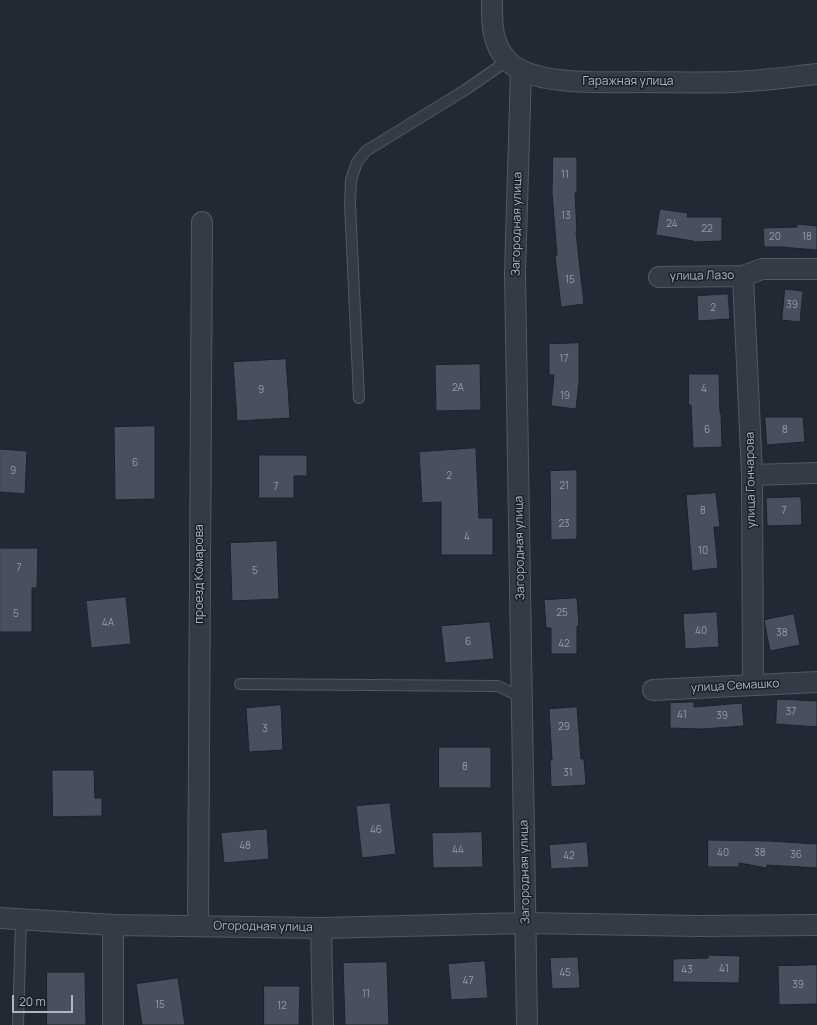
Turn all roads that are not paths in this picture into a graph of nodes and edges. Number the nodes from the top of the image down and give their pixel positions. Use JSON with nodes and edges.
{"nodes":[{"id":1,"x":492,"y":0,"type":"edge"},
{"id":2,"x":514,"y":66,"type":"junction"},
{"id":3,"x":817,"y":74,"type":"edge"},
{"id":4,"x":202,"y":222,"type":"dead end"},
{"id":5,"x":817,"y":269,"type":"edge"},
{"id":6,"x":743,"y":276,"type":"junction"},
{"id":7,"x":658,"y":277,"type":"dead end"},
{"id":8,"x":359,"y":398,"type":"dead end"},
{"id":9,"x":817,"y":473,"type":"edge"},
{"id":10,"x":752,"y":475,"type":"junction"},
{"id":11,"x":817,"y":682,"type":"edge"},
{"id":12,"x":240,"y":684,"type":"dead end"},
{"id":13,"x":752,"y":685,"type":"junction"},
{"id":14,"x":653,"y":690,"type":"dead end"},
{"id":15,"x":522,"y":698,"type":"junction"},
{"id":16,"x":0,"y":918,"type":"edge"},
{"id":17,"x":21,"y":919,"type":"junction"},
{"id":18,"x":526,"y":924,"type":"junction"},
{"id":19,"x":113,"y":925,"type":"junction"},
{"id":20,"x":817,"y":925,"type":"edge"},
{"id":21,"x":198,"y":926,"type":"junction"},
{"id":22,"x":321,"y":928,"type":"junction"},
{"id":23,"x":18,"y":1025,"type":"edge"},
{"id":24,"x":113,"y":1025,"type":"edge"},
{"id":25,"x":323,"y":1025,"type":"edge"},
{"id":26,"x":527,"y":1025,"type":"edge"}],
"edges":[{"from":1,"to":2,"type":"street"},
{"from":2,"to":3,"type":"street","name":"Гаражная улица"},
{"from":2,"to":8,"type":"lane"},
{"from":2,"to":15,"type":"street","name":"Загородная улица"},
{"from":4,"to":21,"type":"street","name":"проезд Комарова"},
{"from":5,"to":6,"type":"street","name":"улица Лазо"},
{"from":6,"to":7,"type":"street","name":"улица Лазо"},
{"from":6,"to":10,"type":"street","name":"улица Гончарова"},
{"from":9,"to":10,"type":"street"},
{"from":10,"to":13,"type":"street","name":"улица Гончарова"},
{"from":11,"to":13,"type":"street","name":"улица Семашко"},
{"from":12,"to":15,"type":"lane"},
{"from":13,"to":14,"type":"street","name":"улица Семашко"},
{"from":15,"to":18,"type":"street","name":"Загородная улица"},
{"from":16,"to":17,"type":"street","name":"Огородная улица"},
{"from":17,"to":19,"type":"street","name":"Огородная улица"},
{"from":17,"to":23,"type":"lane"},
{"from":18,"to":20,"type":"street","name":"Огородная улица"},
{"from":18,"to":22,"type":"street","name":"Огородная улица"},
{"from":18,"to":26,"type":"street","name":"Загородная улица"},
{"from":19,"to":21,"type":"street","name":"Огородная улица"},
{"from":19,"to":24,"type":"street"},
{"from":21,"to":22,"type":"street","name":"Огородная улица"},
{"from":22,"to":25,"type":"street"}]}
